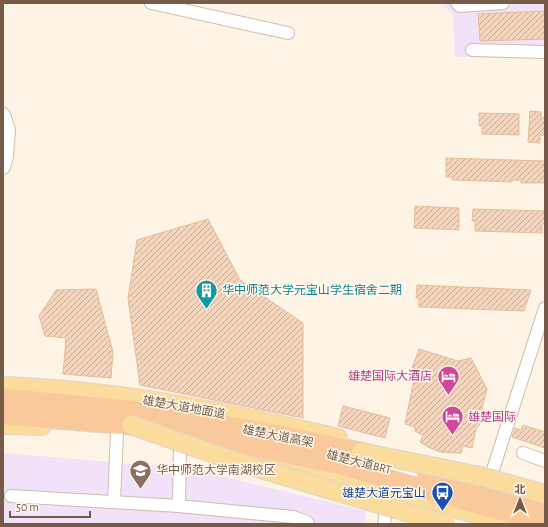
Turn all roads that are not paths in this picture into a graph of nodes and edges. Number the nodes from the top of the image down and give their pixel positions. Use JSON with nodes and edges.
{"nodes":[{"id":1,"x":151,"y":3,"type":"edge"},
{"id":2,"x":457,"y":3,"type":"edge"},
{"id":3,"x":503,"y":3,"type":"edge"},
{"id":4,"x":288,"y":33,"type":"dead end"},
{"id":5,"x":472,"y":50,"type":"dead end"},
{"id":6,"x":545,"y":52,"type":"edge"},
{"id":7,"x":3,"y":115,"type":"edge"},
{"id":8,"x":3,"y":167,"type":"edge"},
{"id":9,"x":544,"y":313,"type":"edge"},
{"id":10,"x":3,"y":386,"type":"edge"},
{"id":11,"x":3,"y":398,"type":"edge"},
{"id":12,"x":3,"y":403,"type":"edge"},
{"id":13,"x":3,"y":415,"type":"edge"},
{"id":14,"x":152,"y":421,"type":"dead end"},
{"id":15,"x":3,"y":425,"type":"edge"},
{"id":16,"x":124,"y":429,"type":"junction"},
{"id":17,"x":180,"y":442,"type":"junction"},
{"id":18,"x":523,"y":453,"type":"dead end"},
{"id":19,"x":364,"y":458,"type":"junction"},
{"id":20,"x":545,"y":461,"type":"edge"},
{"id":21,"x":489,"y":482,"type":"junction"},
{"id":22,"x":388,"y":489,"type":"junction"},
{"id":23,"x":545,"y":494,"type":"edge"},
{"id":24,"x":10,"y":496,"type":"dead end"},
{"id":25,"x":114,"y":502,"type":"junction"},
{"id":26,"x":545,"y":502,"type":"edge"},
{"id":27,"x":179,"y":506,"type":"junction"},
{"id":28,"x":545,"y":510,"type":"edge"},
{"id":29,"x":545,"y":516,"type":"edge"},
{"id":30,"x":545,"y":523,"type":"edge"},
{"id":31,"x":308,"y":524,"type":"edge"},
{"id":32,"x":384,"y":524,"type":"edge"},
{"id":33,"x":446,"y":524,"type":"edge"},
{"id":34,"x":509,"y":524,"type":"edge"}],
"edges":[{"from":1,"to":4,"type":"street"},
{"from":2,"to":3,"type":"street"},
{"from":5,"to":6,"type":"street"},
{"from":7,"to":8,"type":"street"},
{"from":9,"to":21,"type":"street"},
{"from":10,"to":21,"type":"main road","name":"雄楚大道地面道"},
{"from":11,"to":19,"type":"highway","name":"雄楚大道高架"},
{"from":12,"to":14,"type":"lane"},
{"from":13,"to":16,"type":"highway","name":"雄楚大道高架"},
{"from":15,"to":16,"type":"main road"},
{"from":16,"to":17,"type":"main road"},
{"from":16,"to":25,"type":"street"},
{"from":16,"to":30,"type":"highway","name":"雄楚大道高架","bridge":true},
{"from":16,"to":33,"type":"main road","bridge":true},
{"from":17,"to":22,"type":"main road"},
{"from":17,"to":27,"type":"street"},
{"from":18,"to":20,"type":"street"},
{"from":19,"to":23,"type":"main road","bridge":true},
{"from":19,"to":28,"type":"highway","name":"雄楚大道高架","bridge":true},
{"from":19,"to":29,"type":"lane","name":"雄楚大道BRT"},
{"from":21,"to":26,"type":"main road","name":"雄楚大道地面道"},
{"from":22,"to":32,"type":"street"},
{"from":22,"to":34,"type":"main road"},
{"from":24,"to":25,"type":"street"},
{"from":25,"to":27,"type":"street"},
{"from":27,"to":31,"type":"street"}]}
